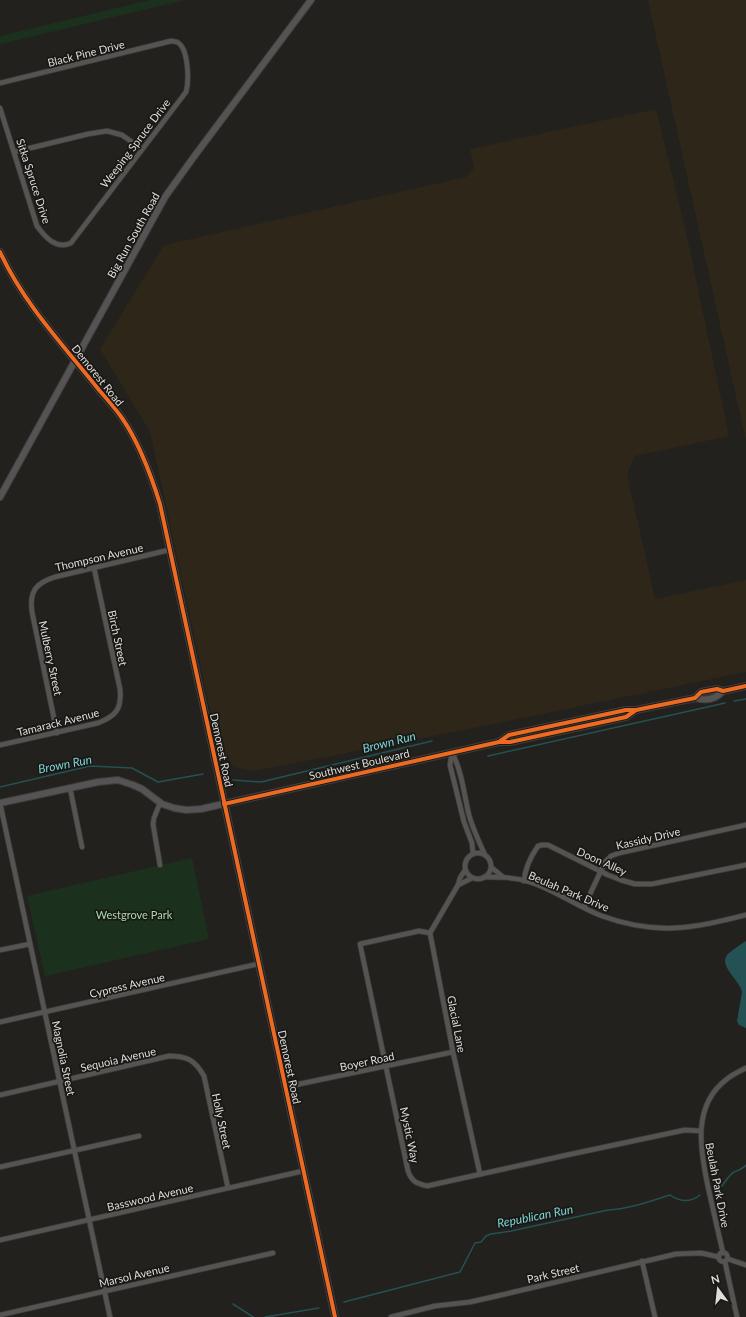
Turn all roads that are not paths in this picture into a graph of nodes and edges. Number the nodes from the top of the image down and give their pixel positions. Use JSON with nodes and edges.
{"nodes":[{"id":1,"x":311,"y":0,"type":"edge"},
{"id":2,"x":177,"y":42,"type":"joint"},
{"id":3,"x":0,"y":83,"type":"edge"},
{"id":4,"x":0,"y":108,"type":"edge"},
{"id":5,"x":142,"y":149,"type":"junction"},
{"id":6,"x":14,"y":152,"type":"junction"},
{"id":7,"x":66,"y":245,"type":"joint"},
{"id":8,"x":0,"y":252,"type":"edge"},
{"id":9,"x":76,"y":361,"type":"junction"},
{"id":10,"x":0,"y":497,"type":"edge"},
{"id":11,"x":169,"y":550,"type":"junction"},
{"id":12,"x":94,"y":568,"type":"junction"},
{"id":13,"x":35,"y":588,"type":"joint"},
{"id":14,"x":746,"y":686,"type":"edge"},
{"id":15,"x":117,"y":711,"type":"joint"},
{"id":16,"x":57,"y":733,"type":"junction"},
{"id":17,"x":0,"y":745,"type":"edge"},
{"id":18,"x":452,"y":752,"type":"junction"},
{"id":19,"x":70,"y":788,"type":"junction"},
{"id":20,"x":0,"y":803,"type":"edge"},
{"id":21,"x":160,"y":803,"type":"junction"},
{"id":22,"x":224,"y":804,"type":"junction"},
{"id":23,"x":746,"y":825,"type":"edge"},
{"id":24,"x":82,"y":848,"type":"dead end"},
{"id":25,"x":473,"y":854,"type":"junction"},
{"id":26,"x":485,"y":856,"type":"junction"},
{"id":27,"x":160,"y":864,"type":"dead end"},
{"id":28,"x":746,"y":865,"type":"edge"},
{"id":29,"x":491,"y":866,"type":"junction"},
{"id":30,"x":465,"y":870,"type":"junction"},
{"id":31,"x":601,"y":872,"type":"junction"},
{"id":32,"x":484,"y":877,"type":"junction"},
{"id":33,"x":503,"y":877,"type":"junction"},
{"id":34,"x":472,"y":878,"type":"junction"},
{"id":35,"x":524,"y":881,"type":"junction"},
{"id":36,"x":458,"y":885,"type":"junction"},
{"id":37,"x":584,"y":907,"type":"junction"},
{"id":38,"x":746,"y":915,"type":"edge"},
{"id":39,"x":430,"y":933,"type":"junction"},
{"id":40,"x":30,"y":944,"type":"junction"},
{"id":41,"x":0,"y":950,"type":"edge"},
{"id":42,"x":258,"y":964,"type":"junction"},
{"id":43,"x":45,"y":1012,"type":"junction"},
{"id":44,"x":0,"y":1022,"type":"edge"},
{"id":45,"x":453,"y":1052,"type":"junction"},
{"id":46,"x":193,"y":1061,"type":"joint"},
{"id":47,"x":386,"y":1066,"type":"junction"},
{"id":48,"x":746,"y":1068,"type":"edge"},
{"id":49,"x":60,"y":1081,"type":"junction"},
{"id":50,"x":285,"y":1087,"type":"junction"},
{"id":51,"x":0,"y":1095,"type":"edge"},
{"id":52,"x":701,"y":1131,"type":"junction"},
{"id":53,"x":139,"y":1136,"type":"dead end"},
{"id":54,"x":75,"y":1151,"type":"junction"},
{"id":55,"x":0,"y":1167,"type":"edge"},
{"id":56,"x":303,"y":1171,"type":"junction"},
{"id":57,"x":480,"y":1174,"type":"junction"},
{"id":58,"x":228,"y":1188,"type":"junction"},
{"id":59,"x":90,"y":1220,"type":"junction"},
{"id":60,"x":0,"y":1240,"type":"edge"},
{"id":61,"x":273,"y":1253,"type":"dead end"},
{"id":62,"x":721,"y":1255,"type":"junction"},
{"id":63,"x":726,"y":1260,"type":"junction"},
{"id":64,"x":642,"y":1261,"type":"junction"},
{"id":65,"x":746,"y":1265,"type":"edge"},
{"id":66,"x":105,"y":1291,"type":"junction"},
{"id":67,"x":0,"y":1315,"type":"edge"},
{"id":68,"x":110,"y":1317,"type":"edge"},
{"id":69,"x":335,"y":1317,"type":"edge"},
{"id":70,"x":392,"y":1317,"type":"edge"},
{"id":71,"x":655,"y":1317,"type":"edge"},
{"id":72,"x":737,"y":1317,"type":"edge"}],
"edges":[{"from":1,"to":9,"type":"street","name":"Big Run South Road"},
{"from":2,"to":3,"type":"street","name":"Black Pine Drive"},
{"from":2,"to":5,"type":"street","name":"Weeping Spruce Drive"},
{"from":4,"to":6,"type":"street","name":"Sitka Spruce Drive"},
{"from":5,"to":6,"type":"street"},
{"from":5,"to":7,"type":"street","name":"Weeping Spruce Drive"},
{"from":6,"to":7,"type":"street","name":"Sitka Spruce Drive"},
{"from":8,"to":9,"type":"street","name":"Demorest Road"},
{"from":9,"to":10,"type":"street","name":"Big Run South Road"},
{"from":9,"to":11,"type":"street","name":"Demorest Road"},
{"from":11,"to":12,"type":"street","name":"Thompson Avenue"},
{"from":11,"to":22,"type":"street","name":"Demorest Road"},
{"from":12,"to":13,"type":"street","name":"Thompson Avenue"},
{"from":12,"to":15,"type":"street","name":"Birch Street"},
{"from":13,"to":16,"type":"street","name":"Mulberry Street"},
{"from":14,"to":18,"type":"street","name":"Southwest Boulevard"},
{"from":15,"to":16,"type":"street","name":"Tamarack Avenue"},
{"from":16,"to":17,"type":"street","name":"Tamarack Avenue"},
{"from":18,"to":22,"type":"street","name":"Southwest Boulevard"},
{"from":18,"to":25,"type":"street"},
{"from":18,"to":26,"type":"street"},
{"from":19,"to":20,"type":"street","name":"Southwest Boulevard"},
{"from":19,"to":21,"type":"street","name":"Southwest Boulevard"},
{"from":19,"to":24,"type":"street"},
{"from":20,"to":40,"type":"street","name":"Magnolia Street"},
{"from":21,"to":22,"type":"street","name":"Southwest Boulevard"},
{"from":21,"to":27,"type":"street"},
{"from":22,"to":42,"type":"street","name":"Demorest Road"},
{"from":23,"to":31,"type":"street","name":"Kassidy Drive"},
{"from":25,"to":26,"type":"street"},
{"from":25,"to":30,"type":"street"},
{"from":26,"to":29,"type":"street"},
{"from":28,"to":31,"type":"street","name":"Doon Alley"},
{"from":29,"to":32,"type":"street"},
{"from":29,"to":33,"type":"street"},
{"from":30,"to":34,"type":"street"},
{"from":30,"to":36,"type":"street"},
{"from":31,"to":35,"type":"street","name":"Doon Alley"},
{"from":31,"to":37,"type":"street","name":"Kassidy Drive"},
{"from":32,"to":33,"type":"street","name":"Beulah Park Drive"},
{"from":32,"to":34,"type":"street"},
{"from":33,"to":35,"type":"street","name":"Beulah Park Drive"},
{"from":34,"to":36,"type":"street"},
{"from":35,"to":37,"type":"street","name":"Beulah Park Drive"},
{"from":36,"to":39,"type":"street"},
{"from":37,"to":38,"type":"street","name":"Beulah Park Drive"},
{"from":39,"to":45,"type":"street","name":"Glacial Lane"},
{"from":39,"to":47,"type":"street","name":"Mystic Way"},
{"from":40,"to":41,"type":"street"},
{"from":40,"to":43,"type":"street","name":"Magnolia Street"},
{"from":42,"to":43,"type":"street","name":"Cypress Avenue"},
{"from":42,"to":50,"type":"street","name":"Demorest Road"},
{"from":43,"to":44,"type":"street","name":"Cypress Avenue"},
{"from":43,"to":49,"type":"street","name":"Magnolia Street"},
{"from":45,"to":47,"type":"street","name":"Boyer Road"},
{"from":45,"to":57,"type":"street","name":"Glacial Lane"},
{"from":46,"to":49,"type":"street","name":"Sequoia Avenue"},
{"from":46,"to":58,"type":"street","name":"Holly Street"},
{"from":47,"to":50,"type":"street","name":"Boyer Road"},
{"from":47,"to":57,"type":"street","name":"Mystic Way"},
{"from":48,"to":52,"type":"street","name":"Beulah Park Drive"},
{"from":49,"to":51,"type":"street","name":"Sequoia Avenue"},
{"from":49,"to":54,"type":"street","name":"Magnolia Street"},
{"from":50,"to":56,"type":"street","name":"Demorest Road"},
{"from":52,"to":57,"type":"street","name":"Mystic Way"},
{"from":52,"to":62,"type":"street","name":"Beulah Park Drive"},
{"from":53,"to":54,"type":"street"},
{"from":54,"to":55,"type":"street"},
{"from":54,"to":59,"type":"street","name":"Magnolia Street"},
{"from":56,"to":58,"type":"street","name":"Basswood Avenue"},
{"from":56,"to":69,"type":"street","name":"Demorest Road"},
{"from":58,"to":59,"type":"street","name":"Basswood Avenue"},
{"from":59,"to":60,"type":"street","name":"Basswood Avenue"},
{"from":59,"to":66,"type":"street","name":"Magnolia Street"},
{"from":61,"to":66,"type":"street","name":"Marsol Avenue"},
{"from":62,"to":63,"type":"street"},
{"from":62,"to":63,"type":"street"},
{"from":62,"to":64,"type":"street","name":"Park Street"},
{"from":63,"to":65,"type":"street"},
{"from":63,"to":72,"type":"street"},
{"from":64,"to":70,"type":"street","name":"Park Street"},
{"from":64,"to":71,"type":"street"},
{"from":66,"to":67,"type":"street","name":"Marsol Avenue"},
{"from":66,"to":68,"type":"street","name":"Magnolia Street"}]}
